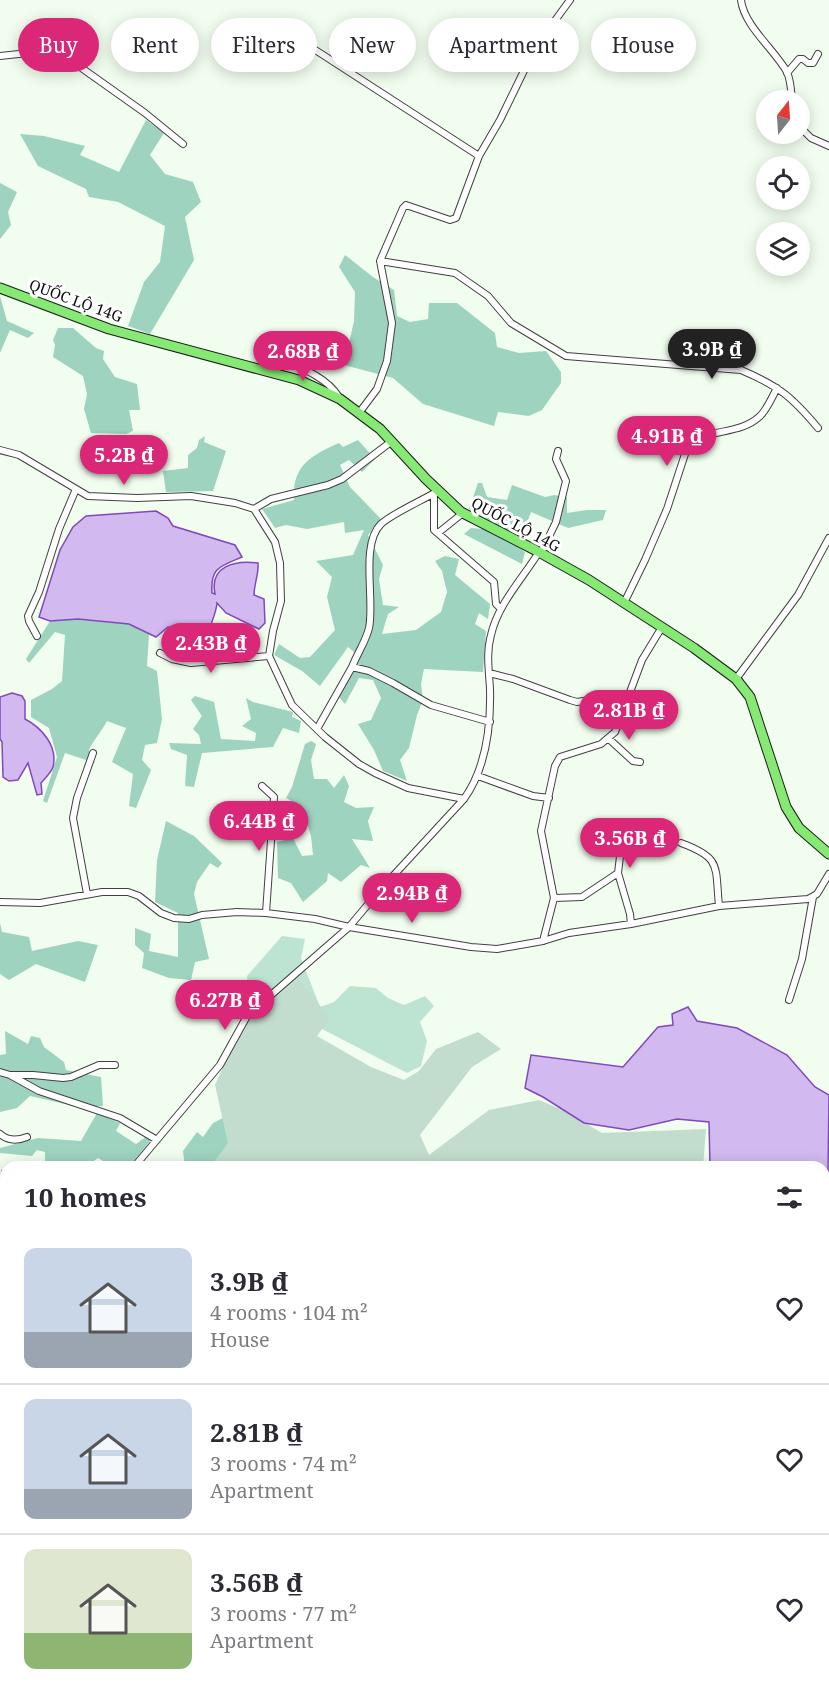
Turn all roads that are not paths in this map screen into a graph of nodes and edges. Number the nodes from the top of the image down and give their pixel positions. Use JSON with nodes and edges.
{"nodes":[{"id":1,"x":570,"y":0,"type":"edge"},
{"id":2,"x":741,"y":0,"type":"edge"},
{"id":3,"x":317,"y":51,"type":"edge"},
{"id":4,"x":818,"y":54,"type":"dead end"},
{"id":5,"x":0,"y":56,"type":"edge"},
{"id":6,"x":787,"y":73,"type":"junction"},
{"id":7,"x":790,"y":90,"type":"edge"},
{"id":8,"x":810,"y":137,"type":"edge"},
{"id":9,"x":183,"y":144,"type":"dead end"},
{"id":10,"x":829,"y":146,"type":"edge"},
{"id":11,"x":479,"y":156,"type":"junction"},
{"id":12,"x":380,"y":261,"type":"junction"},
{"id":13,"x":0,"y":288,"type":"edge"},
{"id":14,"x":275,"y":357,"type":"dead end"},
{"id":15,"x":777,"y":388,"type":"junction"},
{"id":16,"x":340,"y":399,"type":"junction"},
{"id":17,"x":359,"y":413,"type":"junction"},
{"id":18,"x":819,"y":428,"type":"dead end"},
{"id":19,"x":392,"y":441,"type":"junction"},
{"id":20,"x":0,"y":450,"type":"edge"},
{"id":21,"x":558,"y":451,"type":"dead end"},
{"id":22,"x":76,"y":489,"type":"junction"},
{"id":23,"x":436,"y":493,"type":"junction"},
{"id":24,"x":254,"y":508,"type":"junction"},
{"id":25,"x":463,"y":513,"type":"junction"},
{"id":26,"x":438,"y":533,"type":"junction"},
{"id":27,"x":829,"y":538,"type":"edge"},
{"id":28,"x":540,"y":553,"type":"junction"},
{"id":29,"x":624,"y":603,"type":"junction"},
{"id":30,"x":501,"y":609,"type":"junction"},
{"id":31,"x":662,"y":627,"type":"junction"},
{"id":32,"x":37,"y":636,"type":"dead end"},
{"id":33,"x":160,"y":653,"type":"dead end"},
{"id":34,"x":269,"y":656,"type":"junction"},
{"id":35,"x":352,"y":667,"type":"junction"},
{"id":36,"x":489,"y":674,"type":"junction"},
{"id":37,"x":736,"y":679,"type":"junction"},
{"id":38,"x":624,"y":709,"type":"junction"},
{"id":39,"x":490,"y":722,"type":"junction"},
{"id":40,"x":317,"y":729,"type":"junction"},
{"id":41,"x":609,"y":739,"type":"junction"},
{"id":42,"x":93,"y":753,"type":"dead end"},
{"id":43,"x":640,"y":762,"type":"dead end"},
{"id":44,"x":478,"y":776,"type":"junction"},
{"id":45,"x":262,"y":786,"type":"dead end"},
{"id":46,"x":549,"y":798,"type":"junction"},
{"id":47,"x":464,"y":799,"type":"junction"},
{"id":48,"x":221,"y":809,"type":"dead end"},
{"id":49,"x":298,"y":827,"type":"dead end"},
{"id":50,"x":603,"y":831,"type":"dead end"},
{"id":51,"x":273,"y":835,"type":"junction"},
{"id":52,"x":681,"y":843,"type":"dead end"},
{"id":53,"x":829,"y":854,"type":"edge"},
{"id":54,"x":618,"y":873,"type":"junction"},
{"id":55,"x":829,"y":874,"type":"edge"},
{"id":56,"x":87,"y":894,"type":"junction"},
{"id":57,"x":813,"y":897,"type":"junction"},
{"id":58,"x":554,"y":898,"type":"junction"},
{"id":59,"x":0,"y":902,"type":"edge"},
{"id":60,"x":719,"y":906,"type":"junction"},
{"id":61,"x":266,"y":913,"type":"junction"},
{"id":62,"x":631,"y":924,"type":"junction"},
{"id":63,"x":349,"y":927,"type":"junction"},
{"id":64,"x":543,"y":941,"type":"junction"},
{"id":65,"x":789,"y":1000,"type":"dead end"},
{"id":66,"x":115,"y":1065,"type":"dead end"},
{"id":67,"x":0,"y":1072,"type":"edge"},
{"id":68,"x":10,"y":1075,"type":"junction"},
{"id":69,"x":0,"y":1134,"type":"edge"},
{"id":70,"x":27,"y":1137,"type":"dead end"},
{"id":71,"x":157,"y":1140,"type":"junction"},
{"id":72,"x":139,"y":1161,"type":"edge"}],
"edges":[{"from":1,"to":11,"type":"street"},
{"from":2,"to":6,"type":"street"},
{"from":3,"to":11,"type":"street"},
{"from":4,"to":6,"type":"street"},
{"from":5,"to":9,"type":"street"},
{"from":6,"to":7,"type":"street"},
{"from":8,"to":10,"type":"street"},
{"from":11,"to":12,"type":"street"},
{"from":12,"to":15,"type":"street"},
{"from":12,"to":17,"type":"street"},
{"from":13,"to":16,"type":"main road","name":"QUỐC LỘ 14G"},
{"from":14,"to":16,"type":"street"},
{"from":15,"to":18,"type":"street"},
{"from":15,"to":29,"type":"street"},
{"from":16,"to":17,"type":"main road","name":"QUỐC LỘ 14G"},
{"from":17,"to":19,"type":"main road","name":"QUỐC LỘ 14G"},
{"from":19,"to":23,"type":"main road","name":"QUỐC LỘ 14G"},
{"from":19,"to":24,"type":"street"},
{"from":20,"to":22,"type":"street"},
{"from":21,"to":28,"type":"street"},
{"from":22,"to":24,"type":"street"},
{"from":22,"to":32,"type":"street"},
{"from":23,"to":25,"type":"main road","name":"QUỐC LỘ 14G"},
{"from":23,"to":26,"type":"street"},
{"from":23,"to":35,"type":"street"},
{"from":24,"to":34,"type":"street"},
{"from":25,"to":26,"type":"street"},
{"from":25,"to":28,"type":"main road","name":"QUỐC LỘ 14G"},
{"from":26,"to":30,"type":"street"},
{"from":27,"to":37,"type":"street"},
{"from":28,"to":29,"type":"main road","name":"QUỐC LỘ 14G"},
{"from":28,"to":30,"type":"street"},
{"from":29,"to":31,"type":"main road","name":"QUỐC LỘ 14G"},
{"from":30,"to":36,"type":"street"},
{"from":31,"to":37,"type":"main road","name":"QUỐC LỘ 14G"},
{"from":31,"to":38,"type":"street"},
{"from":33,"to":34,"type":"street"},
{"from":34,"to":40,"type":"street"},
{"from":35,"to":39,"type":"street"},
{"from":35,"to":40,"type":"street"},
{"from":36,"to":38,"type":"street"},
{"from":36,"to":39,"type":"street"},
{"from":37,"to":53,"type":"main road","name":"QUỐC LỘ 14G"},
{"from":38,"to":41,"type":"street"},
{"from":39,"to":44,"type":"street"},
{"from":40,"to":47,"type":"street"},
{"from":41,"to":43,"type":"street"},
{"from":41,"to":46,"type":"street"},
{"from":42,"to":56,"type":"street"},
{"from":44,"to":46,"type":"street"},
{"from":44,"to":47,"type":"street"},
{"from":45,"to":51,"type":"street"},
{"from":46,"to":58,"type":"street"},
{"from":47,"to":63,"type":"street"},
{"from":48,"to":51,"type":"street"},
{"from":49,"to":51,"type":"street"},
{"from":50,"to":54,"type":"street"},
{"from":51,"to":61,"type":"street"},
{"from":52,"to":60,"type":"street"},
{"from":54,"to":58,"type":"street"},
{"from":54,"to":62,"type":"street"},
{"from":55,"to":57,"type":"street"},
{"from":56,"to":59,"type":"street"},
{"from":56,"to":61,"type":"street"},
{"from":57,"to":60,"type":"street"},
{"from":57,"to":65,"type":"street"},
{"from":58,"to":64,"type":"street"},
{"from":60,"to":62,"type":"street"},
{"from":61,"to":63,"type":"street"},
{"from":62,"to":64,"type":"street"},
{"from":63,"to":64,"type":"street"},
{"from":63,"to":71,"type":"street"},
{"from":66,"to":68,"type":"street"},
{"from":67,"to":68,"type":"street"},
{"from":68,"to":71,"type":"street"},
{"from":69,"to":70,"type":"street"},
{"from":71,"to":72,"type":"street"}]}
